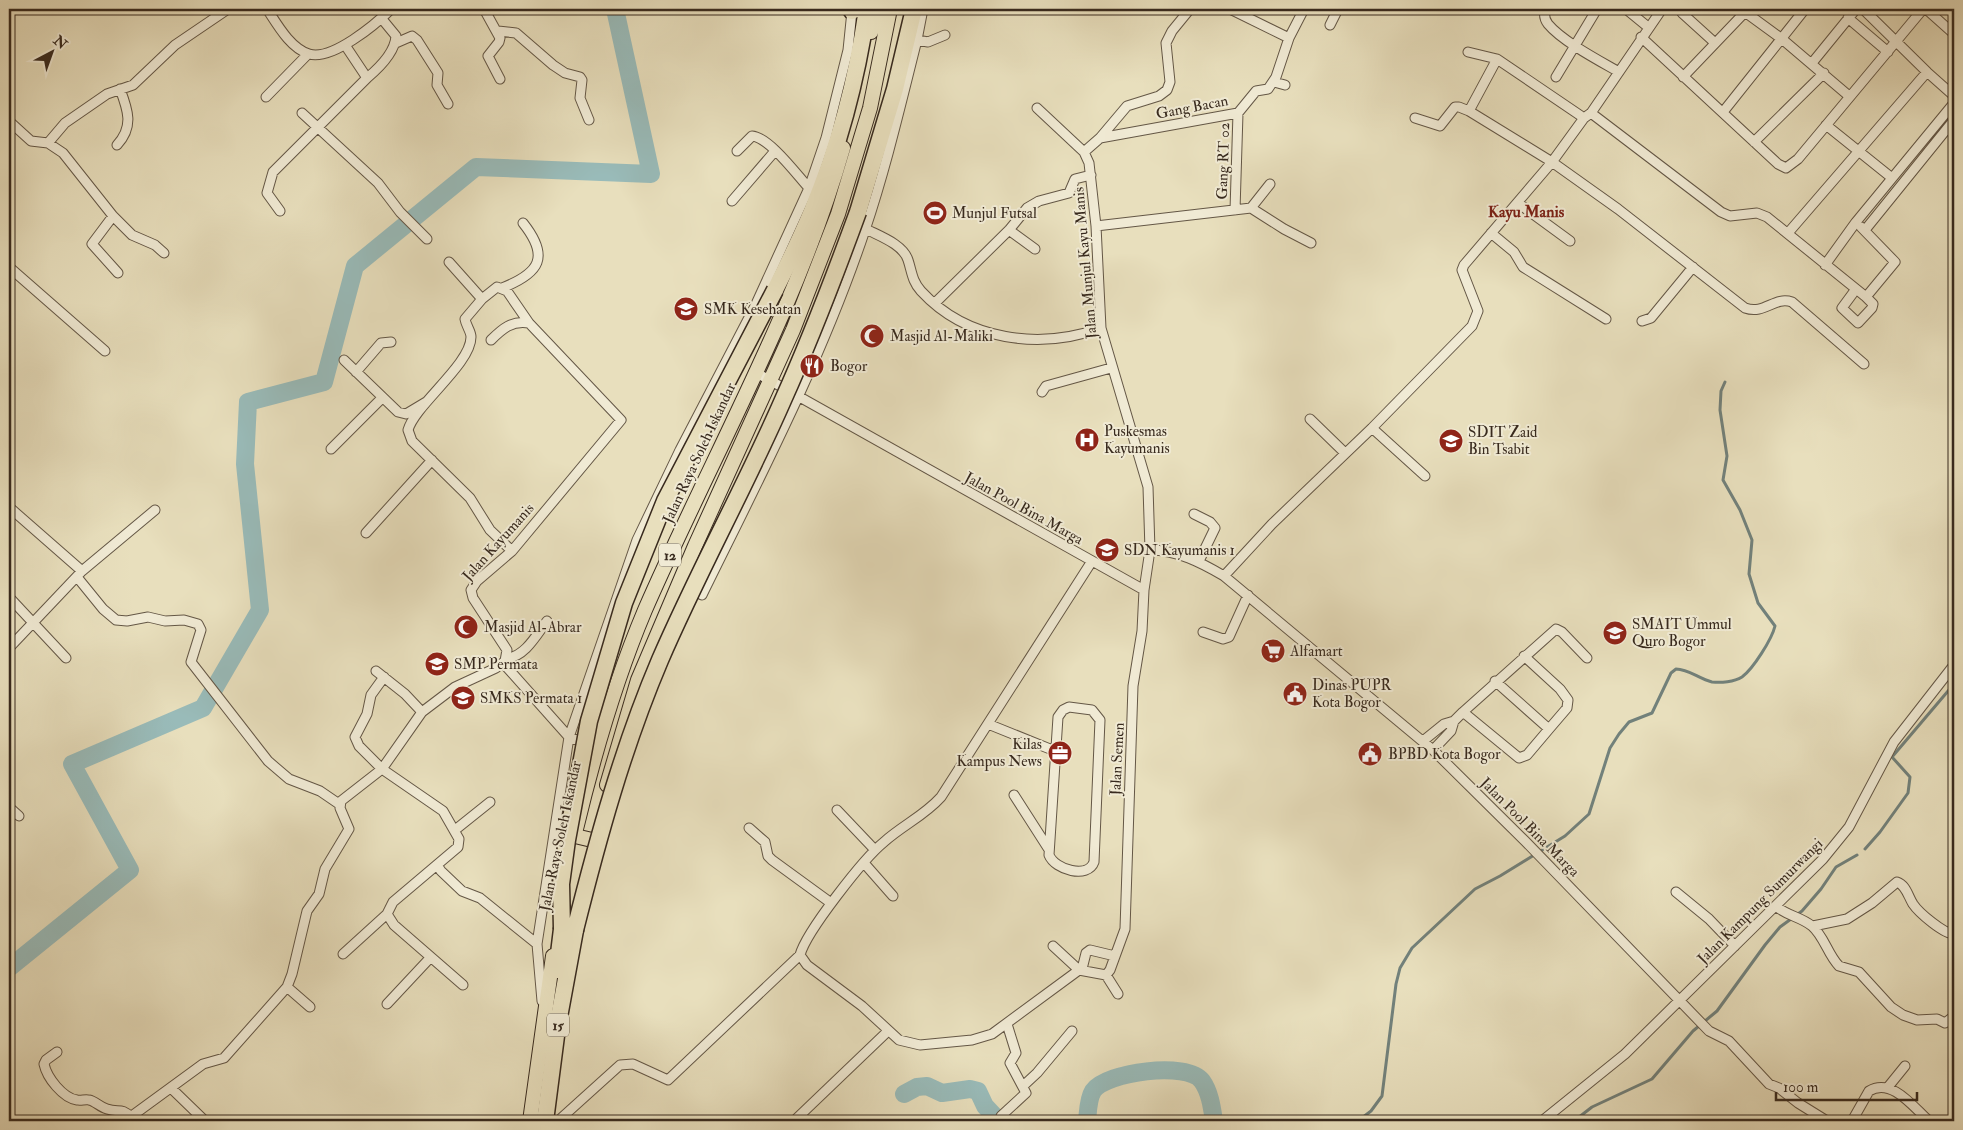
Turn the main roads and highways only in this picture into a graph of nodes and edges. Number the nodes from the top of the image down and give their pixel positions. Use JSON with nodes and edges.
{"nodes":[{"id":1,"x":876,"y":9,"type":"edge"},
{"id":2,"x":890,"y":9,"type":"edge"},
{"id":3,"x":914,"y":9,"type":"edge"},
{"id":4,"x":857,"y":10,"type":"edge"},
{"id":5,"x":575,"y":836,"type":"junction"},
{"id":6,"x":592,"y":840,"type":"junction"},
{"id":7,"x":568,"y":930,"type":"junction"},
{"id":8,"x":530,"y":1121,"type":"edge"},
{"id":9,"x":536,"y":1121,"type":"edge"},
{"id":10,"x":544,"y":1121,"type":"edge"},
{"id":11,"x":548,"y":1121,"type":"edge"}],
"edges":[{"from":1,"to":5,"type":"highway","name":"Jalan Raya Soleh Iskandar","number":"12"},
{"from":2,"to":6,"type":"highway","number":"12"},
{"from":3,"to":7,"type":"highway","bridge":true},
{"from":4,"to":7,"type":"highway","bridge":true},
{"from":5,"to":6,"type":"highway"},
{"from":5,"to":8,"type":"highway","name":"Jalan Raya Soleh Iskandar","number":"12"},
{"from":6,"to":11,"type":"highway","number":"12"},
{"from":7,"to":9,"type":"highway","number":"15"},
{"from":7,"to":10,"type":"highway","number":"15"}]}
